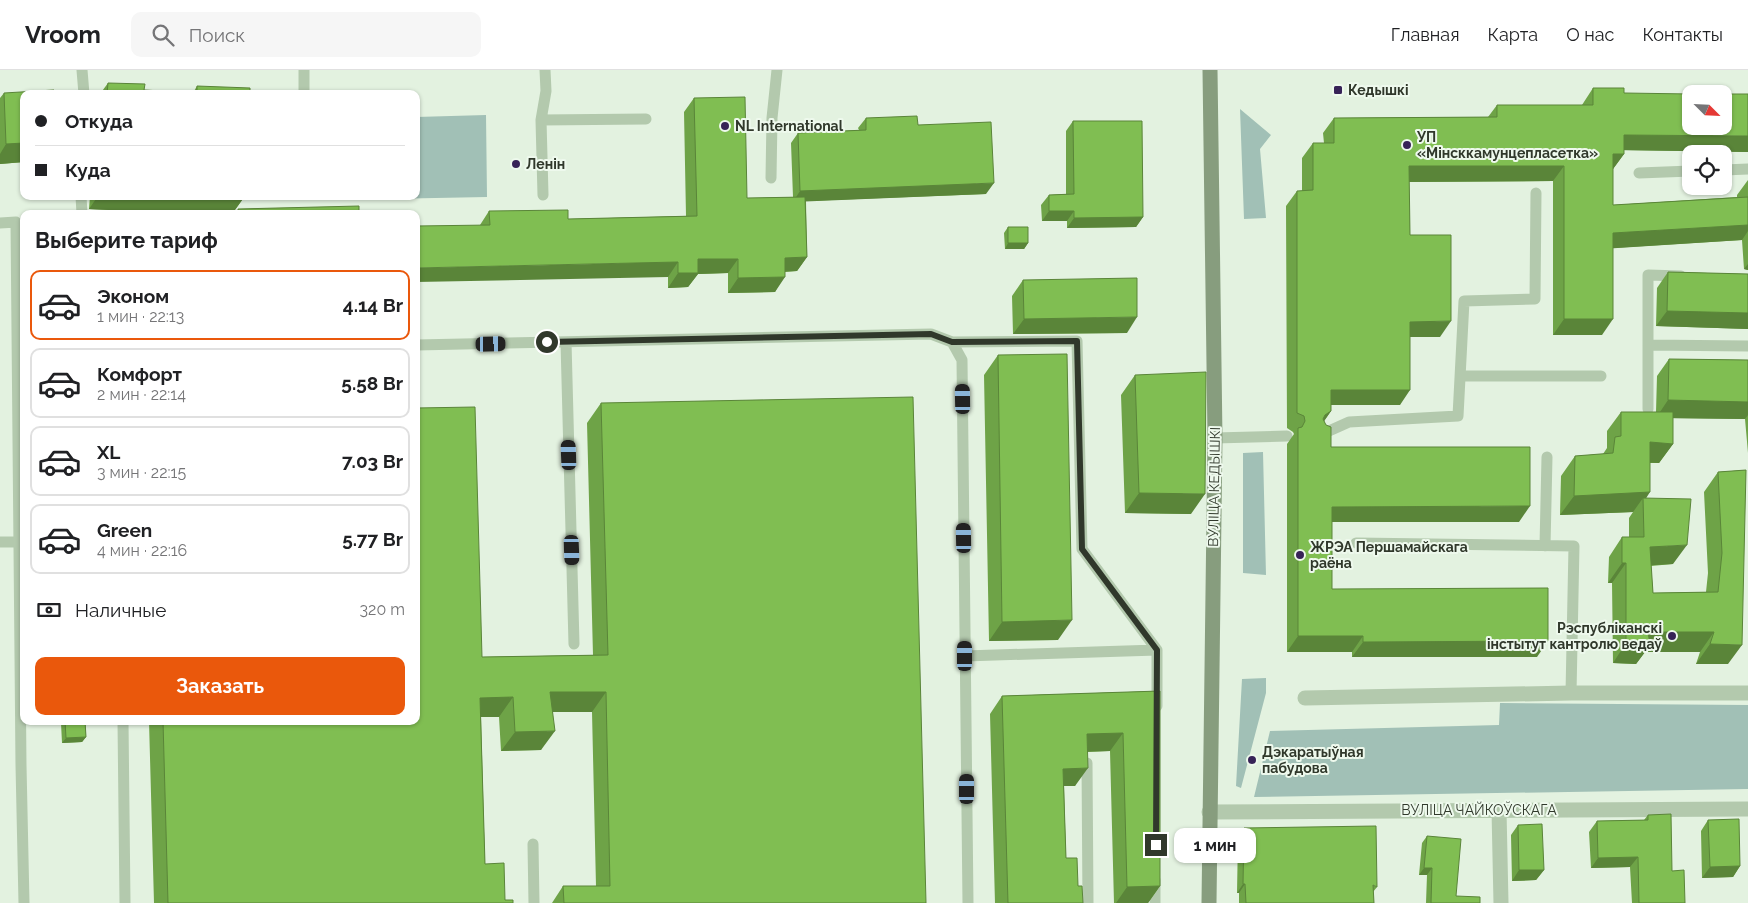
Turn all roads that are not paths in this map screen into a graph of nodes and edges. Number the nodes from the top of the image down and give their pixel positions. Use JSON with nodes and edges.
{"nodes":[{"id":1,"x":82,"y":70,"type":"edge"},
{"id":2,"x":304,"y":70,"type":"edge"},
{"id":3,"x":545,"y":70,"type":"edge"},
{"id":4,"x":777,"y":70,"type":"edge"},
{"id":5,"x":1210,"y":70,"type":"edge"},
{"id":6,"x":84,"y":90,"type":"edge"},
{"id":7,"x":304,"y":90,"type":"edge"},
{"id":8,"x":541,"y":120,"type":"junction"},
{"id":9,"x":646,"y":120,"type":"dead end"},
{"id":10,"x":1748,"y":169,"type":"edge"},
{"id":11,"x":1732,"y":170,"type":"edge"},
{"id":12,"x":1682,"y":171,"type":"edge"},
{"id":13,"x":1639,"y":173,"type":"dead end"},
{"id":14,"x":771,"y":178,"type":"dead end"},
{"id":15,"x":1536,"y":193,"type":"dead end"},
{"id":16,"x":543,"y":195,"type":"dead end"},
{"id":17,"x":0,"y":223,"type":"edge"},
{"id":18,"x":1693,"y":276,"type":"edge"},
{"id":19,"x":566,"y":342,"type":"junction"},
{"id":20,"x":952,"y":342,"type":"junction"},
{"id":21,"x":420,"y":345,"type":"edge"},
{"id":22,"x":1648,"y":345,"type":"junction"},
{"id":23,"x":1748,"y":346,"type":"edge"},
{"id":24,"x":1461,"y":376,"type":"junction"},
{"id":25,"x":1601,"y":376,"type":"dead end"},
{"id":26,"x":1648,"y":409,"type":"dead end"},
{"id":27,"x":1320,"y":435,"type":"edge"},
{"id":28,"x":1287,"y":436,"type":"dead end"},
{"id":29,"x":1215,"y":438,"type":"junction"},
{"id":30,"x":1547,"y":457,"type":"dead end"},
{"id":31,"x":0,"y":542,"type":"edge"},
{"id":32,"x":19,"y":542,"type":"junction"},
{"id":33,"x":1356,"y":543,"type":"dead end"},
{"id":34,"x":1545,"y":546,"type":"junction"},
{"id":35,"x":574,"y":644,"type":"dead end"},
{"id":36,"x":1157,"y":650,"type":"junction"},
{"id":37,"x":965,"y":656,"type":"junction"},
{"id":38,"x":1571,"y":693,"type":"junction"},
{"id":39,"x":1748,"y":694,"type":"edge"},
{"id":40,"x":1305,"y":698,"type":"dead end"},
{"id":41,"x":1157,"y":718,"type":"edge"},
{"id":42,"x":123,"y":725,"type":"edge"},
{"id":43,"x":1087,"y":763,"type":"edge"},
{"id":44,"x":1748,"y":809,"type":"edge"},
{"id":45,"x":1499,"y":810,"type":"junction"},
{"id":46,"x":1209,"y":812,"type":"junction"},
{"id":47,"x":533,"y":844,"type":"dead end"},
{"id":48,"x":1155,"y":864,"type":"edge"},
{"id":49,"x":24,"y":903,"type":"edge"},
{"id":50,"x":125,"y":903,"type":"edge"},
{"id":51,"x":534,"y":903,"type":"edge"},
{"id":52,"x":968,"y":903,"type":"edge"},
{"id":53,"x":1088,"y":903,"type":"edge"},
{"id":54,"x":1155,"y":903,"type":"edge"},
{"id":55,"x":1209,"y":903,"type":"edge"},
{"id":56,"x":1500,"y":903,"type":"edge"}],
"edges":[{"from":1,"to":6,"type":"lane"},
{"from":2,"to":7,"type":"lane"},
{"from":3,"to":8,"type":"lane"},
{"from":4,"to":14,"type":"lane"},
{"from":5,"to":29,"type":"street","name":"ВУЛІЦА КЕДЫШКІ"},
{"from":8,"to":9,"type":"lane"},
{"from":8,"to":16,"type":"lane"},
{"from":10,"to":11,"type":"lane"},
{"from":12,"to":13,"type":"lane"},
{"from":15,"to":24,"type":"lane"},
{"from":17,"to":32,"type":"lane"},
{"from":18,"to":22,"type":"lane"},
{"from":19,"to":20,"type":"lane"},
{"from":19,"to":21,"type":"lane"},
{"from":19,"to":35,"type":"lane"},
{"from":20,"to":36,"type":"lane"},
{"from":20,"to":37,"type":"lane"},
{"from":22,"to":23,"type":"lane"},
{"from":22,"to":26,"type":"lane"},
{"from":24,"to":25,"type":"lane"},
{"from":24,"to":27,"type":"lane"},
{"from":28,"to":29,"type":"lane"},
{"from":29,"to":46,"type":"street","name":"ВУЛІЦА КЕДЫШКІ"},
{"from":30,"to":34,"type":"lane"},
{"from":31,"to":32,"type":"lane"},
{"from":32,"to":49,"type":"lane"},
{"from":33,"to":34,"type":"lane"},
{"from":34,"to":38,"type":"lane"},
{"from":36,"to":37,"type":"lane"},
{"from":36,"to":41,"type":"lane"},
{"from":37,"to":52,"type":"lane"},
{"from":38,"to":39,"type":"street"},
{"from":38,"to":40,"type":"street"},
{"from":42,"to":50,"type":"lane"},
{"from":43,"to":53,"type":"lane"},
{"from":44,"to":45,"type":"street","name":"ВУЛІЦА ЧАЙКОЎСКАГА"},
{"from":45,"to":46,"type":"street","name":"ВУЛІЦА ЧАЙКОЎСКАГА"},
{"from":45,"to":56,"type":"street"},
{"from":46,"to":55,"type":"street","name":"ВУЛІЦА КЕДЫШКІ"},
{"from":47,"to":51,"type":"lane"},
{"from":48,"to":54,"type":"lane"}]}
